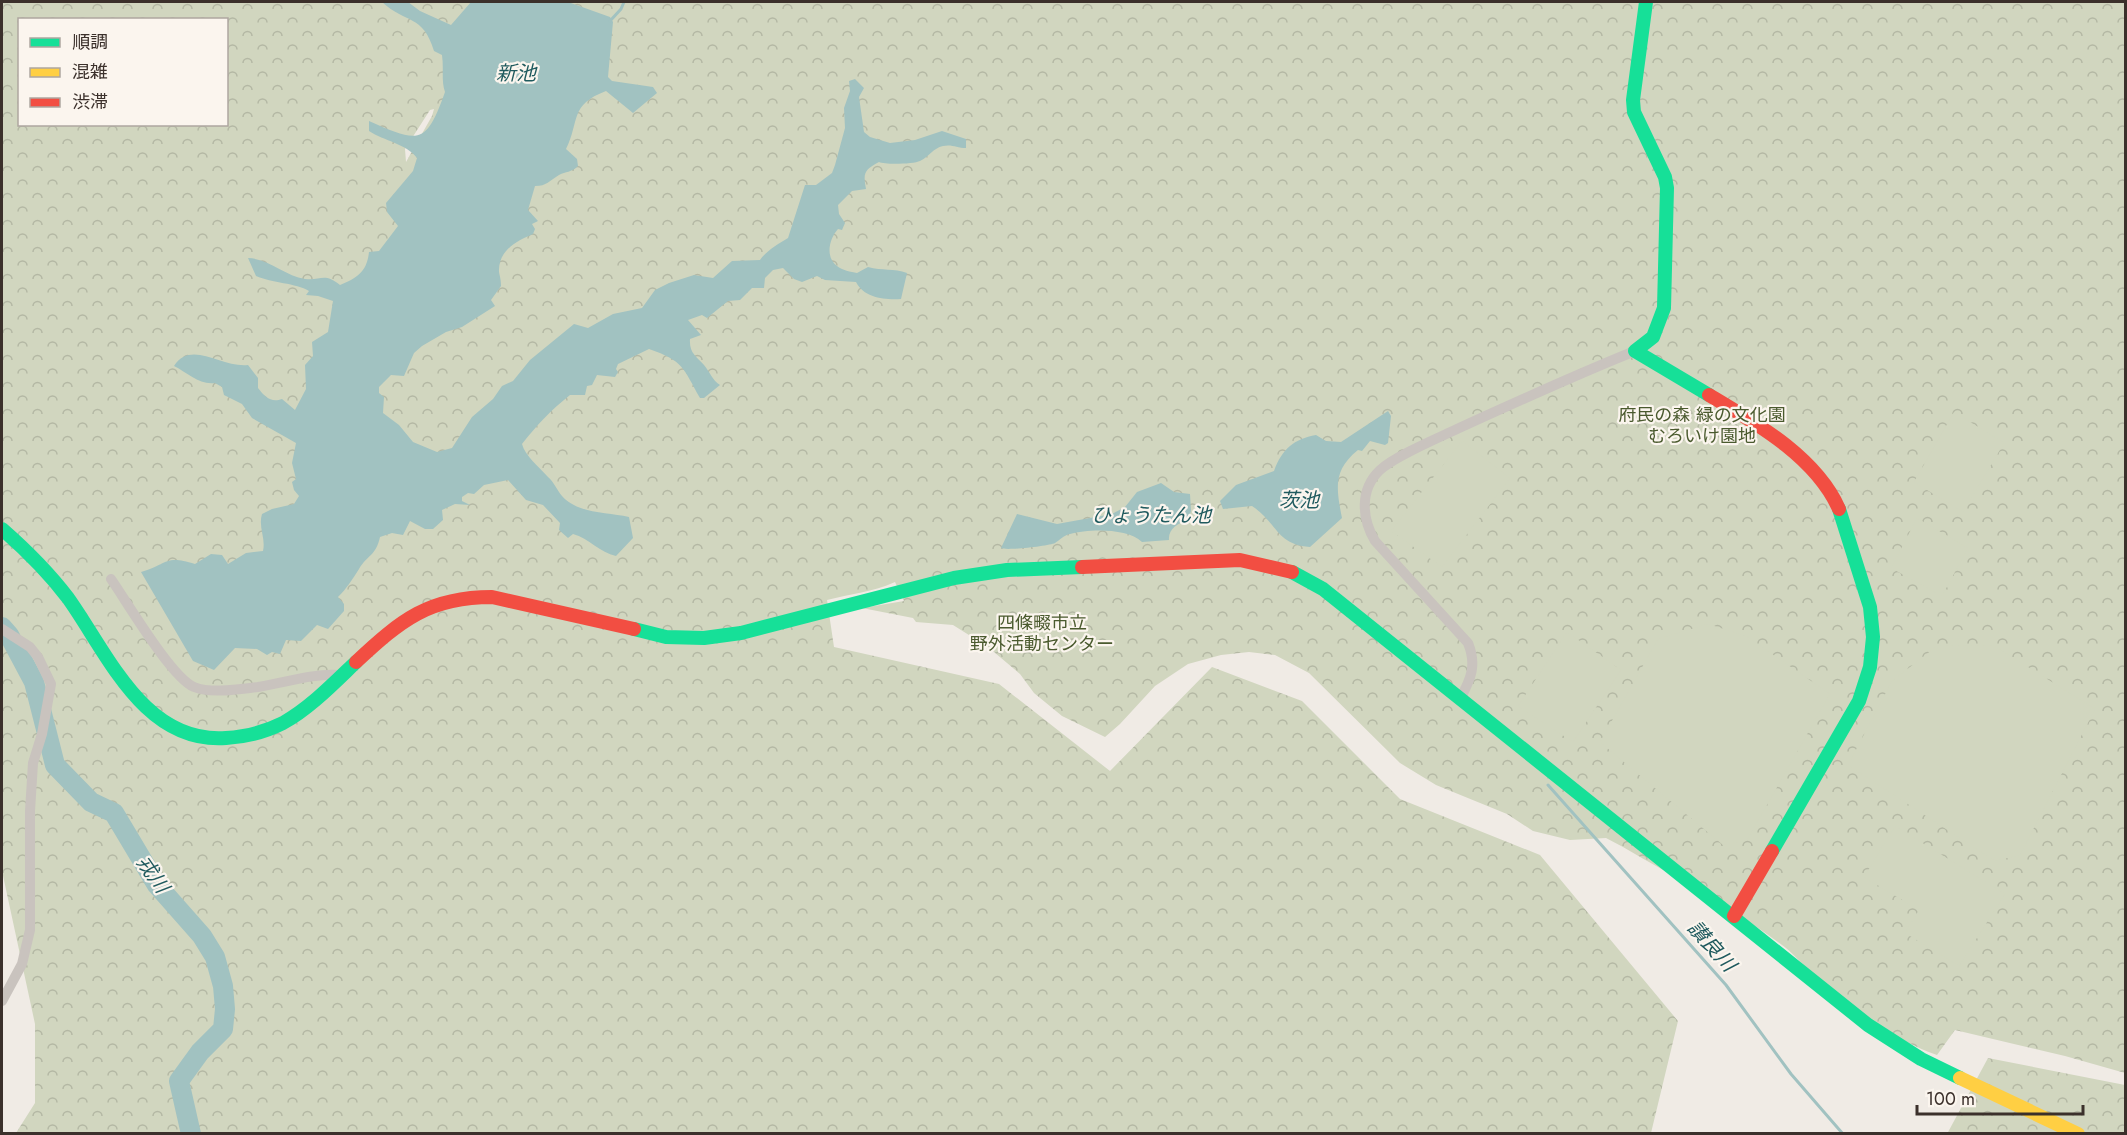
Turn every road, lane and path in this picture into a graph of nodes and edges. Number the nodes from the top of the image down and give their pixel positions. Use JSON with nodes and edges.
{"nodes":[{"id":1,"x":1646,"y":2,"type":"edge"},
{"id":2,"x":1635,"y":351,"type":"junction"},
{"id":3,"x":2,"y":529,"type":"edge"},
{"id":4,"x":111,"y":579,"type":"dead end"},
{"id":5,"x":2,"y":629,"type":"edge"},
{"id":6,"x":339,"y":675,"type":"junction"},
{"id":7,"x":1460,"y":699,"type":"junction"},
{"id":8,"x":1734,"y":916,"type":"junction"},
{"id":9,"x":2,"y":1002,"type":"edge"},
{"id":10,"x":2078,"y":1134,"type":"edge"}],
"edges":[{"from":1,"to":2,"type":"street"},
{"from":2,"to":7,"type":"street"},
{"from":2,"to":8,"type":"street"},
{"from":3,"to":6,"type":"street"},
{"from":4,"to":6,"type":"street"},
{"from":5,"to":9,"type":"street"},
{"from":6,"to":7,"type":"street"},
{"from":7,"to":8,"type":"street"},
{"from":8,"to":10,"type":"street"}]}
